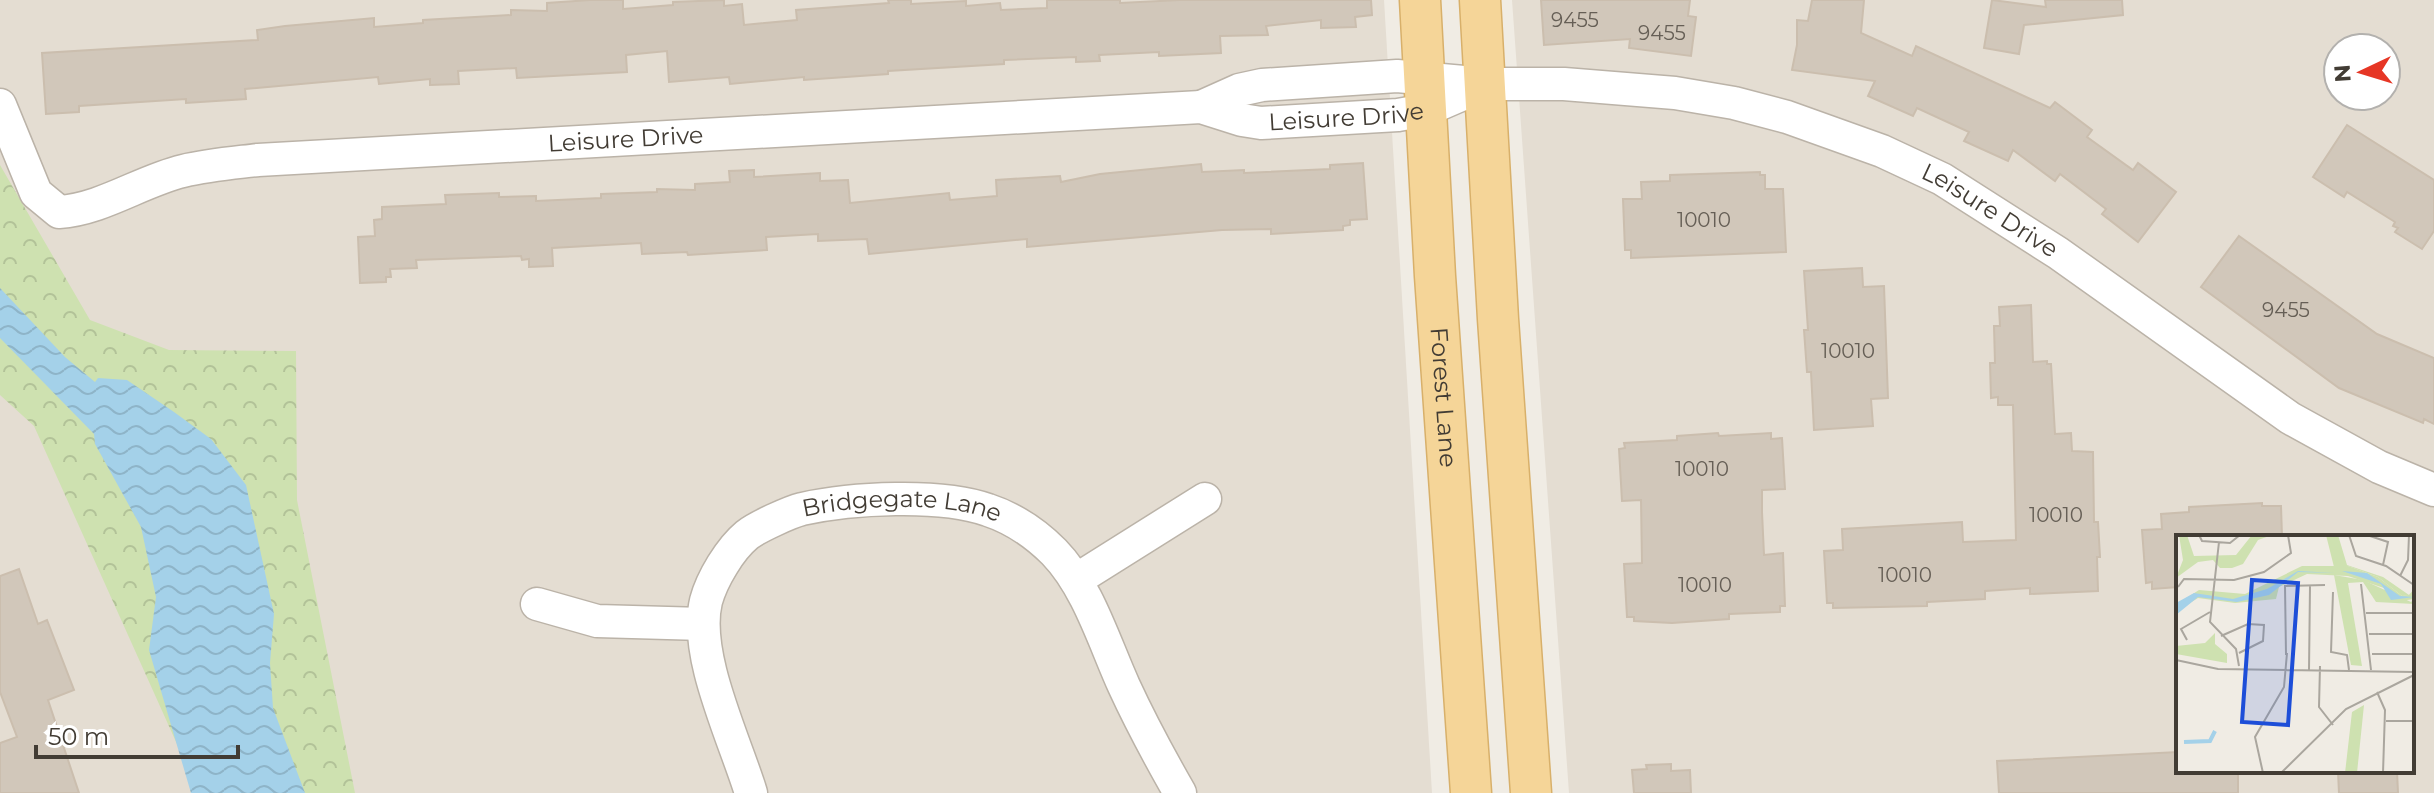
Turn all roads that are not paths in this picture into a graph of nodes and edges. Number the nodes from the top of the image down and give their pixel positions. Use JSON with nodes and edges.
{"nodes":[{"id":1,"x":1420,"y":0,"type":"edge"},
{"id":2,"x":1480,"y":0,"type":"edge"},
{"id":3,"x":1486,"y":84,"type":"junction"},
{"id":4,"x":1425,"y":94,"type":"junction"},
{"id":5,"x":0,"y":105,"type":"edge"},
{"id":6,"x":2434,"y":490,"type":"edge"},
{"id":7,"x":1205,"y":499,"type":"dead end"},
{"id":8,"x":1076,"y":580,"type":"junction"},
{"id":9,"x":537,"y":604,"type":"dead end"},
{"id":10,"x":703,"y":624,"type":"junction"},
{"id":11,"x":751,"y":793,"type":"edge"},
{"id":12,"x":1180,"y":793,"type":"edge"},
{"id":13,"x":1471,"y":793,"type":"edge"},
{"id":14,"x":1531,"y":793,"type":"edge"}],
"edges":[{"from":1,"to":4,"type":"main road","name":"Forest Lane"},
{"from":2,"to":3,"type":"main road"},
{"from":3,"to":4,"type":"street","name":"Leisure Drive"},
{"from":3,"to":6,"type":"street","name":"Leisure Drive"},
{"from":3,"to":14,"type":"main road"},
{"from":4,"to":5,"type":"street","name":"Leisure Drive"},
{"from":4,"to":13,"type":"main road","name":"Forest Lane"},
{"from":7,"to":8,"type":"street"},
{"from":8,"to":10,"type":"street","name":"Bridgegate Lane"},
{"from":8,"to":12,"type":"street","name":"Bridgegate Lane"},
{"from":9,"to":10,"type":"street"},
{"from":10,"to":11,"type":"street","name":"Bridgegate Lane"}]}
